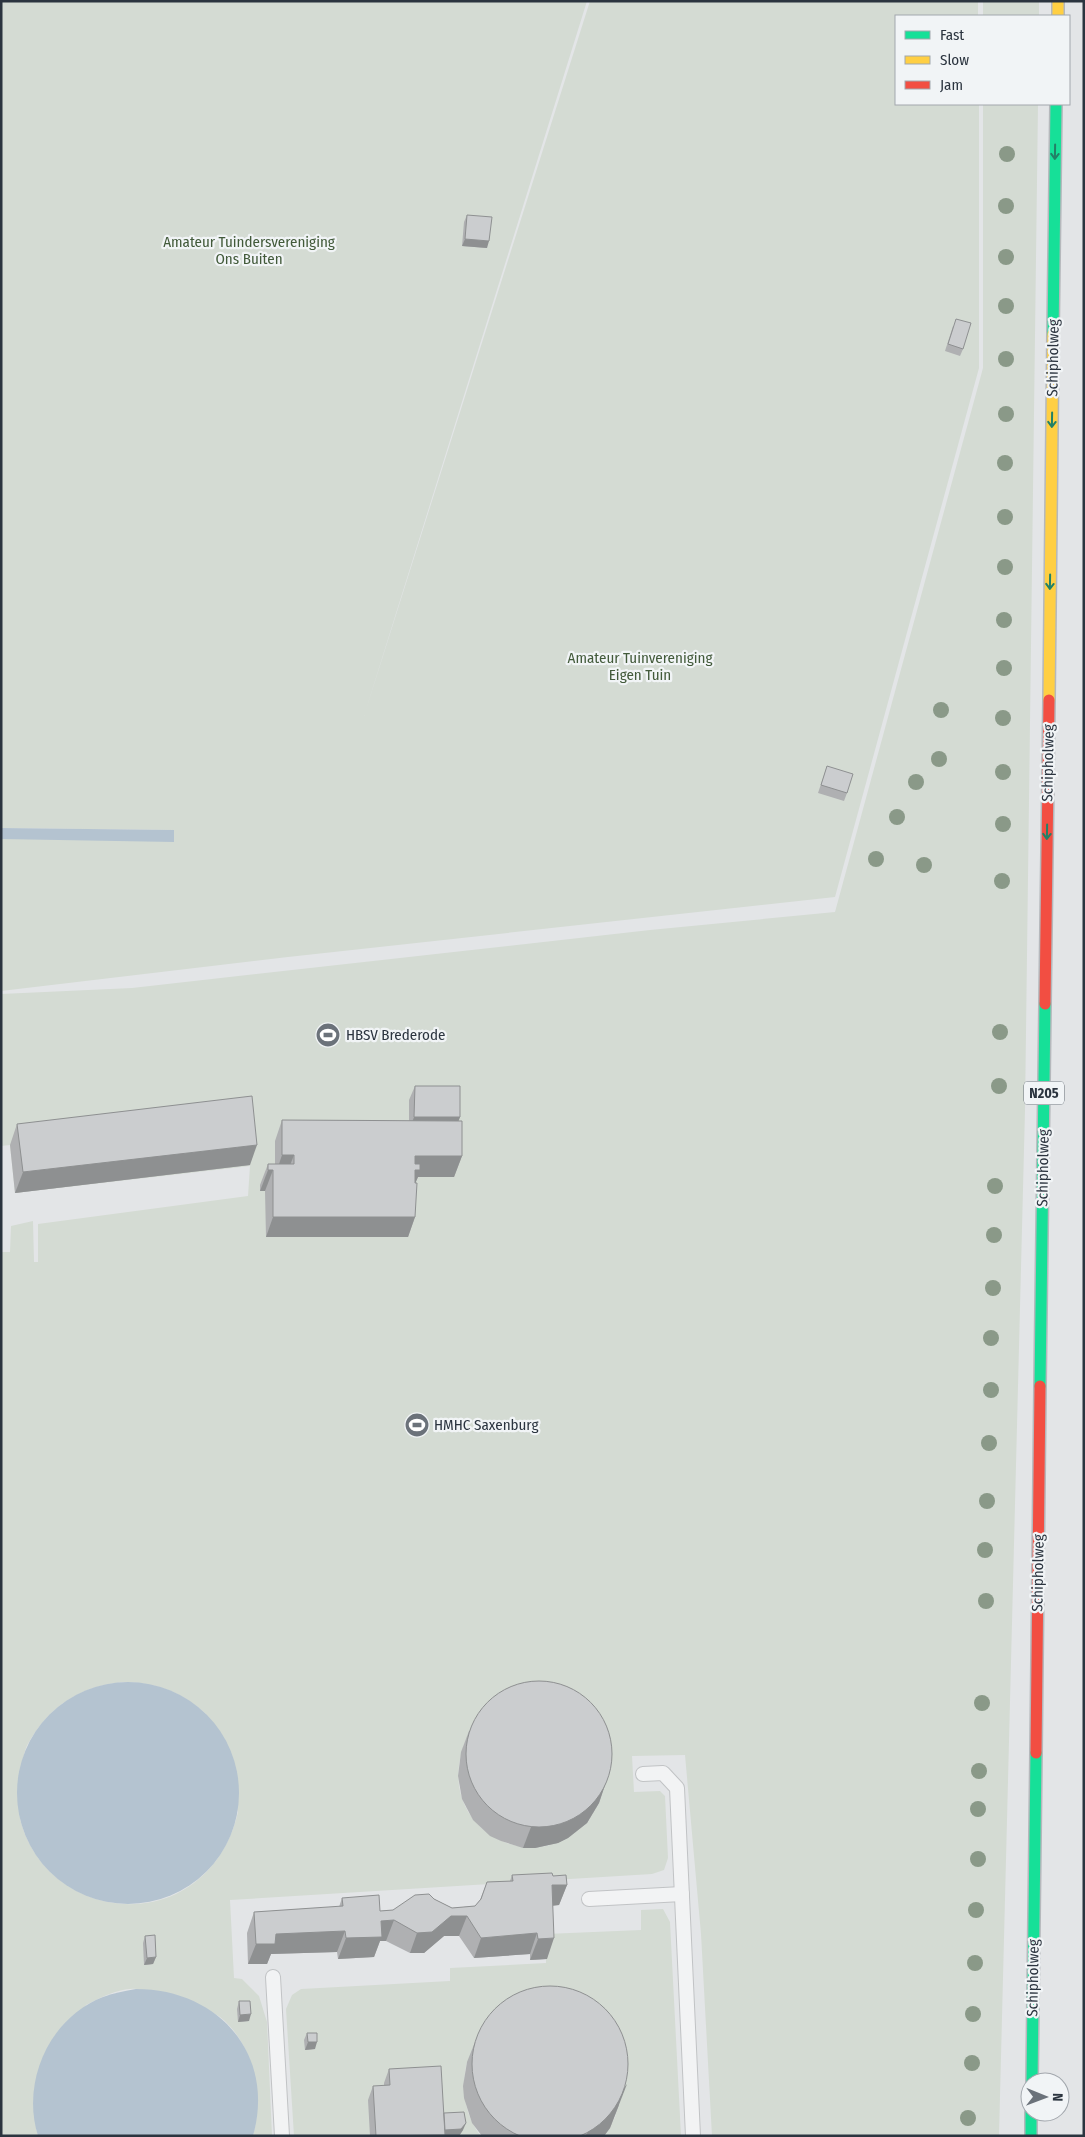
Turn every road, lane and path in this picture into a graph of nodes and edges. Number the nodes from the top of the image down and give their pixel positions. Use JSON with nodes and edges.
{"nodes":[{"id":1,"x":1058,"y":1,"type":"edge"},
{"id":2,"x":1058,"y":15,"type":"edge"},
{"id":3,"x":1056,"y":105,"type":"edge"},
{"id":4,"x":643,"y":1774,"type":"dead end"},
{"id":5,"x":682,"y":1894,"type":"junction"},
{"id":6,"x":590,"y":1898,"type":"dead end"},
{"id":7,"x":273,"y":1977,"type":"dead end"},
{"id":8,"x":1032,"y":2072,"type":"edge"},
{"id":9,"x":1031,"y":2122,"type":"edge"},
{"id":10,"x":282,"y":2136,"type":"edge"},
{"id":11,"x":693,"y":2136,"type":"edge"},
{"id":12,"x":1031,"y":2136,"type":"edge"}],
"edges":[{"from":1,"to":2,"type":"highway"},
{"from":3,"to":8,"type":"highway","name":"Schipholweg","number":"N205","one_way":true},
{"from":4,"to":5,"type":"lane"},
{"from":5,"to":6,"type":"lane"},
{"from":5,"to":11,"type":"lane"},
{"from":7,"to":10,"type":"lane"},
{"from":9,"to":12,"type":"highway"}]}
